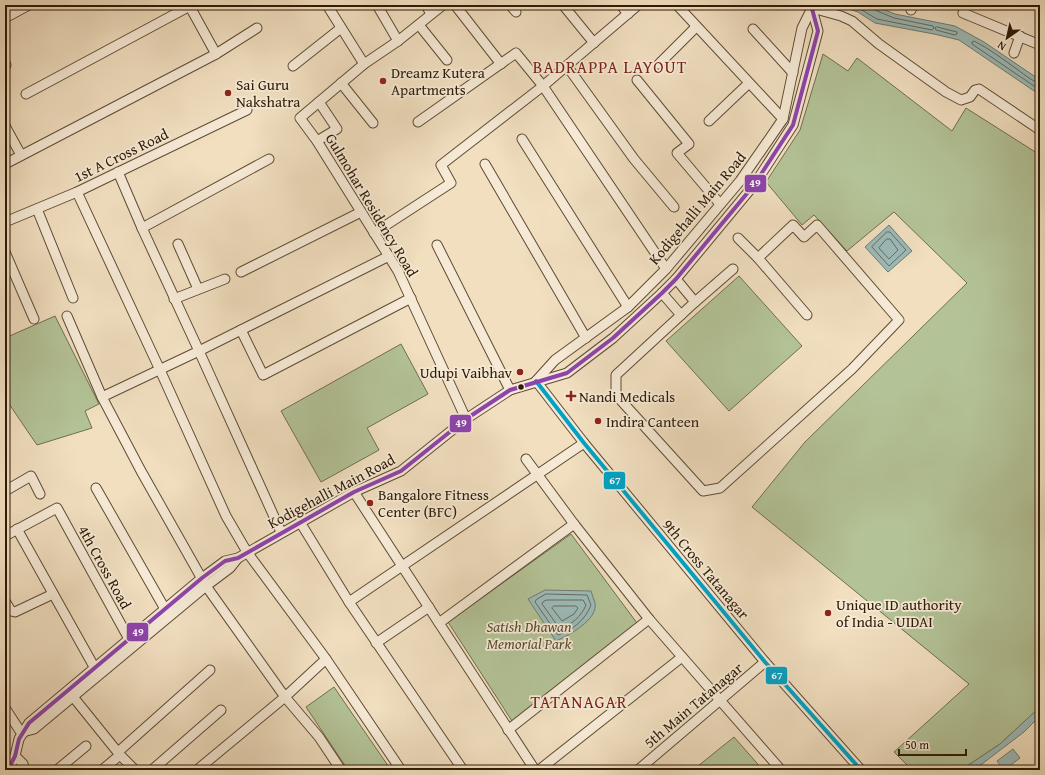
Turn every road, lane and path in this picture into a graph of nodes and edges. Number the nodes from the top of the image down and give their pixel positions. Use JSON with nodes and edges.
{"nodes":[{"id":1,"x":29,"y":5,"type":"edge"},
{"id":2,"x":189,"y":5,"type":"edge"},
{"id":3,"x":327,"y":5,"type":"edge"},
{"id":4,"x":377,"y":5,"type":"edge"},
{"id":5,"x":426,"y":5,"type":"edge"},
{"id":6,"x":443,"y":5,"type":"edge"},
{"id":7,"x":455,"y":5,"type":"edge"},
{"id":8,"x":564,"y":5,"type":"edge"},
{"id":9,"x":621,"y":5,"type":"edge"},
{"id":10,"x":638,"y":5,"type":"edge"},
{"id":11,"x":677,"y":5,"type":"edge"},
{"id":12,"x":966,"y":5,"type":"edge"},
{"id":13,"x":811,"y":7,"type":"edge"},
{"id":14,"x":431,"y":14,"type":"junction"},
{"id":15,"x":628,"y":14,"type":"junction"},
{"id":16,"x":5,"y":18,"type":"edge"},
{"id":17,"x":418,"y":25,"type":"junction"},
{"id":18,"x":696,"y":27,"type":"junction"},
{"id":19,"x":257,"y":28,"type":"dead end"},
{"id":20,"x":341,"y":28,"type":"junction"},
{"id":21,"x":753,"y":29,"type":"dead end"},
{"id":22,"x":1020,"y":36,"type":"junction"},
{"id":23,"x":398,"y":41,"type":"junction"},
{"id":24,"x":594,"y":43,"type":"junction"},
{"id":25,"x":1040,"y":45,"type":"edge"},
{"id":26,"x":1014,"y":53,"type":"dead end"},
{"id":27,"x":216,"y":54,"type":"junction"},
{"id":28,"x":447,"y":60,"type":"dead end"},
{"id":29,"x":364,"y":64,"type":"junction"},
{"id":30,"x":501,"y":64,"type":"junction"},
{"id":31,"x":659,"y":64,"type":"dead end"},
{"id":32,"x":293,"y":66,"type":"dead end"},
{"id":33,"x":566,"y":66,"type":"junction"},
{"id":34,"x":793,"y":73,"type":"junction"},
{"id":35,"x":637,"y":80,"type":"dead end"},
{"id":36,"x":341,"y":83,"type":"junction"},
{"id":37,"x":749,"y":83,"type":"junction"},
{"id":38,"x":543,"y":86,"type":"junction"},
{"id":39,"x":26,"y":94,"type":"dead end"},
{"id":40,"x":319,"y":102,"type":"junction"},
{"id":41,"x":247,"y":110,"type":"dead end"},
{"id":42,"x":783,"y":119,"type":"junction"},
{"id":43,"x":709,"y":121,"type":"dead end"},
{"id":44,"x":418,"y":122,"type":"dead end"},
{"id":45,"x":373,"y":123,"type":"dead end"},
{"id":46,"x":5,"y":126,"type":"edge"},
{"id":47,"x":1040,"y":130,"type":"edge"},
{"id":48,"x":522,"y":139,"type":"dead end"},
{"id":49,"x":317,"y":141,"type":"junction"},
{"id":50,"x":21,"y":155,"type":"junction"},
{"id":51,"x":269,"y":159,"type":"dead end"},
{"id":52,"x":5,"y":164,"type":"edge"},
{"id":53,"x":485,"y":164,"type":"dead end"},
{"id":54,"x":118,"y":172,"type":"junction"},
{"id":55,"x":77,"y":192,"type":"junction"},
{"id":56,"x":728,"y":195,"type":"junction"},
{"id":57,"x":720,"y":204,"type":"junction"},
{"id":58,"x":738,"y":205,"type":"junction"},
{"id":59,"x":674,"y":207,"type":"dead end"},
{"id":60,"x":37,"y":209,"type":"junction"},
{"id":61,"x":361,"y":212,"type":"junction"},
{"id":62,"x":5,"y":222,"type":"edge"},
{"id":63,"x":142,"y":228,"type":"junction"},
{"id":64,"x":374,"y":233,"type":"junction"},
{"id":65,"x":738,"y":238,"type":"dead end"},
{"id":66,"x":178,"y":244,"type":"dead end"},
{"id":67,"x":437,"y":245,"type":"dead end"},
{"id":68,"x":5,"y":252,"type":"edge"},
{"id":69,"x":389,"y":256,"type":"junction"},
{"id":70,"x":758,"y":258,"type":"junction"},
{"id":71,"x":666,"y":269,"type":"junction"},
{"id":72,"x":733,"y":269,"type":"dead end"},
{"id":73,"x":241,"y":272,"type":"dead end"},
{"id":74,"x":225,"y":279,"type":"dead end"},
{"id":75,"x":676,"y":279,"type":"junction"},
{"id":76,"x":198,"y":289,"type":"junction"},
{"id":77,"x":662,"y":293,"type":"junction"},
{"id":78,"x":73,"y":298,"type":"dead end"},
{"id":79,"x":411,"y":298,"type":"junction"},
{"id":80,"x":174,"y":299,"type":"junction"},
{"id":81,"x":696,"y":302,"type":"junction"},
{"id":82,"x":628,"y":307,"type":"junction"},
{"id":83,"x":681,"y":315,"type":"junction"},
{"id":84,"x":807,"y":315,"type":"dead end"},
{"id":85,"x":67,"y":316,"type":"dead end"},
{"id":86,"x":34,"y":319,"type":"dead end"},
{"id":87,"x":241,"y":330,"type":"junction"},
{"id":88,"x":586,"y":338,"type":"junction"},
{"id":89,"x":199,"y":351,"type":"junction"},
{"id":90,"x":160,"y":370,"type":"junction"},
{"id":91,"x":536,"y":381,"type":"junction"},
{"id":92,"x":510,"y":390,"type":"junction"},
{"id":93,"x":102,"y":397,"type":"junction"},
{"id":94,"x":466,"y":419,"type":"junction"},
{"id":95,"x":584,"y":443,"type":"junction"},
{"id":96,"x":526,"y":459,"type":"dead end"},
{"id":97,"x":538,"y":474,"type":"junction"},
{"id":98,"x":96,"y":488,"type":"dead end"},
{"id":99,"x":5,"y":491,"type":"edge"},
{"id":100,"x":354,"y":492,"type":"junction"},
{"id":101,"x":40,"y":494,"type":"dead end"},
{"id":102,"x":300,"y":522,"type":"junction"},
{"id":103,"x":574,"y":524,"type":"junction"},
{"id":104,"x":17,"y":529,"type":"junction"},
{"id":105,"x":282,"y":532,"type":"junction"},
{"id":106,"x":5,"y":536,"type":"edge"},
{"id":107,"x":247,"y":552,"type":"junction"},
{"id":108,"x":238,"y":558,"type":"junction"},
{"id":109,"x":403,"y":566,"type":"junction"},
{"id":110,"x":202,"y":578,"type":"junction"},
{"id":111,"x":206,"y":586,"type":"junction"},
{"id":112,"x":53,"y":594,"type":"junction"},
{"id":113,"x":5,"y":601,"type":"edge"},
{"id":114,"x":349,"y":602,"type":"junction"},
{"id":115,"x":428,"y":607,"type":"junction"},
{"id":116,"x":165,"y":608,"type":"junction"},
{"id":117,"x":649,"y":619,"type":"junction"},
{"id":118,"x":439,"y":623,"type":"junction"},
{"id":119,"x":129,"y":639,"type":"junction"},
{"id":120,"x":376,"y":643,"type":"junction"},
{"id":121,"x":682,"y":657,"type":"junction"},
{"id":122,"x":326,"y":659,"type":"junction"},
{"id":123,"x":765,"y":662,"type":"junction"},
{"id":124,"x":210,"y":670,"type":"dead end"},
{"id":125,"x":97,"y":671,"type":"junction"},
{"id":126,"x":70,"y":693,"type":"junction"},
{"id":127,"x":285,"y":697,"type":"junction"},
{"id":128,"x":721,"y":700,"type":"junction"},
{"id":129,"x":5,"y":708,"type":"edge"},
{"id":130,"x":221,"y":710,"type":"dead end"},
{"id":131,"x":508,"y":730,"type":"junction"},
{"id":132,"x":23,"y":733,"type":"junction"},
{"id":133,"x":86,"y":746,"type":"dead end"},
{"id":134,"x":119,"y":753,"type":"junction"},
{"id":135,"x":15,"y":756,"type":"junction"},
{"id":136,"x":8,"y":770,"type":"edge"},
{"id":137,"x":25,"y":770,"type":"edge"},
{"id":138,"x":57,"y":770,"type":"edge"},
{"id":139,"x":102,"y":770,"type":"edge"},
{"id":140,"x":135,"y":770,"type":"edge"},
{"id":141,"x":152,"y":770,"type":"edge"},
{"id":142,"x":197,"y":770,"type":"edge"},
{"id":143,"x":340,"y":770,"type":"edge"},
{"id":144,"x":401,"y":770,"type":"edge"},
{"id":145,"x":463,"y":770,"type":"edge"},
{"id":146,"x":535,"y":770,"type":"edge"},
{"id":147,"x":539,"y":770,"type":"edge"},
{"id":148,"x":638,"y":770,"type":"edge"},
{"id":149,"x":780,"y":770,"type":"edge"},
{"id":150,"x":861,"y":770,"type":"edge"}],
"edges":[{"from":1,"to":16,"type":"street"},
{"from":2,"to":27,"type":"street"},
{"from":2,"to":39,"type":"street"},
{"from":3,"to":20,"type":"street"},
{"from":4,"to":23,"type":"street"},
{"from":5,"to":14,"type":"street"},
{"from":6,"to":14,"type":"street"},
{"from":7,"to":30,"type":"street"},
{"from":8,"to":24,"type":"street"},
{"from":9,"to":15,"type":"street"},
{"from":10,"to":15,"type":"street"},
{"from":11,"to":18,"type":"street"},
{"from":12,"to":22,"type":"street"},
{"from":13,"to":34,"type":"street","name":"Kodigehalli Main Road"},
{"from":13,"to":47,"type":"street"},
{"from":13,"to":58,"type":"street","name":"Kodigehalli Main Road"},
{"from":14,"to":17,"type":"street"},
{"from":15,"to":24,"type":"street"},
{"from":17,"to":23,"type":"street"},
{"from":17,"to":28,"type":"street"},
{"from":18,"to":31,"type":"street"},
{"from":18,"to":37,"type":"street"},
{"from":19,"to":27,"type":"street"},
{"from":20,"to":29,"type":"street"},
{"from":20,"to":32,"type":"street"},
{"from":21,"to":34,"type":"street"},
{"from":22,"to":25,"type":"street"},
{"from":22,"to":26,"type":"street"},
{"from":23,"to":29,"type":"street"},
{"from":24,"to":33,"type":"street"},
{"from":27,"to":50,"type":"street"},
{"from":29,"to":36,"type":"street"},
{"from":30,"to":38,"type":"street"},
{"from":30,"to":44,"type":"street"},
{"from":33,"to":38,"type":"street"},
{"from":33,"to":59,"type":"street"},
{"from":34,"to":42,"type":"street","name":"Kodigehalli Main Road"},
{"from":35,"to":57,"type":"street"},
{"from":36,"to":40,"type":"street"},
{"from":36,"to":45,"type":"street"},
{"from":37,"to":42,"type":"street"},
{"from":37,"to":43,"type":"street"},
{"from":38,"to":64,"type":"street"},
{"from":38,"to":71,"type":"street"},
{"from":40,"to":49,"type":"street","name":"Gulmohar Residency Road"},
{"from":40,"to":49,"type":"street"},
{"from":41,"to":54,"type":"street","name":"1st A Cross Road"},
{"from":42,"to":56,"type":"street","name":"Kodigehalli Main Road"},
{"from":46,"to":50,"type":"street"},
{"from":48,"to":82,"type":"street"},
{"from":49,"to":61,"type":"street","name":"Gulmohar Residency Road"},
{"from":50,"to":52,"type":"street"},
{"from":51,"to":63,"type":"street"},
{"from":53,"to":88,"type":"street"},
{"from":54,"to":55,"type":"street","name":"1st A Cross Road"},
{"from":54,"to":63,"type":"street"},
{"from":55,"to":60,"type":"street","name":"1st A Cross Road"},
{"from":55,"to":90,"type":"street"},
{"from":56,"to":57,"type":"street","name":"Kodigehalli Main Road"},
{"from":56,"to":58,"type":"street"},
{"from":57,"to":71,"type":"street","name":"Kodigehalli Main Road"},
{"from":58,"to":75,"type":"street","name":"Kodigehalli Main Road"},
{"from":60,"to":62,"type":"street","name":"1st A Cross Road"},
{"from":60,"to":78,"type":"street"},
{"from":61,"to":64,"type":"street","name":"Gulmohar Residency Road"},
{"from":61,"to":73,"type":"street"},
{"from":63,"to":80,"type":"street"},
{"from":64,"to":69,"type":"street","name":"Gulmohar Residency Road"},
{"from":65,"to":70,"type":"street"},
{"from":66,"to":76,"type":"street"},
{"from":67,"to":92,"type":"street"},
{"from":68,"to":86,"type":"street"},
{"from":69,"to":79,"type":"street","name":"Gulmohar Residency Road"},
{"from":69,"to":87,"type":"street"},
{"from":70,"to":83,"type":"street"},
{"from":70,"to":84,"type":"street"},
{"from":71,"to":82,"type":"street","name":"Kodigehalli Main Road"},
{"from":72,"to":81,"type":"street"},
{"from":74,"to":76,"type":"street"},
{"from":75,"to":77,"type":"street","name":"Kodigehalli Main Road"},
{"from":75,"to":81,"type":"street"},
{"from":76,"to":80,"type":"street"},
{"from":77,"to":83,"type":"street"},
{"from":77,"to":91,"type":"street","name":"Kodigehalli Main Road"},
{"from":79,"to":87,"type":"street"},
{"from":79,"to":94,"type":"street","name":"Gulmohar Residency Road"},
{"from":80,"to":89,"type":"street"},
{"from":81,"to":83,"type":"street"},
{"from":82,"to":88,"type":"street","name":"Kodigehalli Main Road"},
{"from":85,"to":93,"type":"street"},
{"from":87,"to":89,"type":"street"},
{"from":88,"to":91,"type":"street","name":"Kodigehalli Main Road"},
{"from":89,"to":90,"type":"street"},
{"from":89,"to":105,"type":"street"},
{"from":90,"to":93,"type":"street"},
{"from":90,"to":107,"type":"street"},
{"from":91,"to":92,"type":"street","name":"Kodigehalli Main Road"},
{"from":91,"to":95,"type":"street","name":"9th Cross Tatanagar"},
{"from":92,"to":94,"type":"street","name":"Kodigehalli Main Road"},
{"from":93,"to":110,"type":"street"},
{"from":94,"to":100,"type":"street","name":"Kodigehalli Main Road"},
{"from":95,"to":97,"type":"street"},
{"from":95,"to":123,"type":"street","name":"9th Cross Tatanagar"},
{"from":96,"to":97,"type":"street"},
{"from":97,"to":103,"type":"street"},
{"from":97,"to":109,"type":"street"},
{"from":98,"to":116,"type":"street"},
{"from":99,"to":101,"type":"street"},
{"from":100,"to":102,"type":"street","name":"Kodigehalli Main Road"},
{"from":100,"to":109,"type":"street"},
{"from":102,"to":105,"type":"street","name":"Kodigehalli Main Road"},
{"from":102,"to":114,"type":"street"},
{"from":103,"to":117,"type":"street"},
{"from":103,"to":118,"type":"street"},
{"from":104,"to":106,"type":"street"},
{"from":104,"to":112,"type":"street"},
{"from":104,"to":119,"type":"street","name":"4th Cross Road"},
{"from":105,"to":107,"type":"street","name":"Kodigehalli Main Road"},
{"from":107,"to":108,"type":"street","name":"Kodigehalli Main Road"},
{"from":107,"to":122,"type":"street"},
{"from":108,"to":110,"type":"street","name":"Kodigehalli Main Road"},
{"from":108,"to":111,"type":"street","name":"Kodigehalli Main Road"},
{"from":109,"to":114,"type":"street"},
{"from":109,"to":115,"type":"street"},
{"from":110,"to":111,"type":"street"},
{"from":110,"to":116,"type":"street","name":"Kodigehalli Main Road"},
{"from":111,"to":125,"type":"street","name":"Kodigehalli Main Road"},
{"from":111,"to":127,"type":"street"},
{"from":112,"to":113,"type":"street"},
{"from":112,"to":125,"type":"street"},
{"from":114,"to":120,"type":"street"},
{"from":115,"to":118,"type":"street"},
{"from":115,"to":120,"type":"street"},
{"from":116,"to":119,"type":"street","name":"Kodigehalli Main Road"},
{"from":117,"to":121,"type":"street"},
{"from":117,"to":131,"type":"street"},
{"from":118,"to":131,"type":"street"},
{"from":119,"to":125,"type":"street","name":"Kodigehalli Main Road"},
{"from":120,"to":145,"type":"street"},
{"from":121,"to":128,"type":"street"},
{"from":121,"to":147,"type":"street"},
{"from":122,"to":127,"type":"street"},
{"from":122,"to":144,"type":"street"},
{"from":123,"to":128,"type":"street","name":"5th Main Tatanagar"},
{"from":123,"to":150,"type":"street","name":"9th Cross Tatanagar"},
{"from":124,"to":134,"type":"street"},
{"from":125,"to":126,"type":"street","name":"Kodigehalli Main Road"},
{"from":126,"to":132,"type":"street","name":"Kodigehalli Main Road"},
{"from":126,"to":134,"type":"street"},
{"from":127,"to":142,"type":"street"},
{"from":127,"to":143,"type":"street"},
{"from":128,"to":148,"type":"street","name":"5th Main Tatanagar"},
{"from":128,"to":149,"type":"street"},
{"from":129,"to":132,"type":"street"},
{"from":130,"to":141,"type":"street"},
{"from":131,"to":146,"type":"street"},
{"from":132,"to":135,"type":"street","name":"Kodigehalli Main Road"},
{"from":133,"to":138,"type":"street"},
{"from":134,"to":139,"type":"street"},
{"from":134,"to":140,"type":"street"},
{"from":135,"to":136,"type":"street","name":"Kodigehalli Main Road"},
{"from":135,"to":137,"type":"street"}]}
